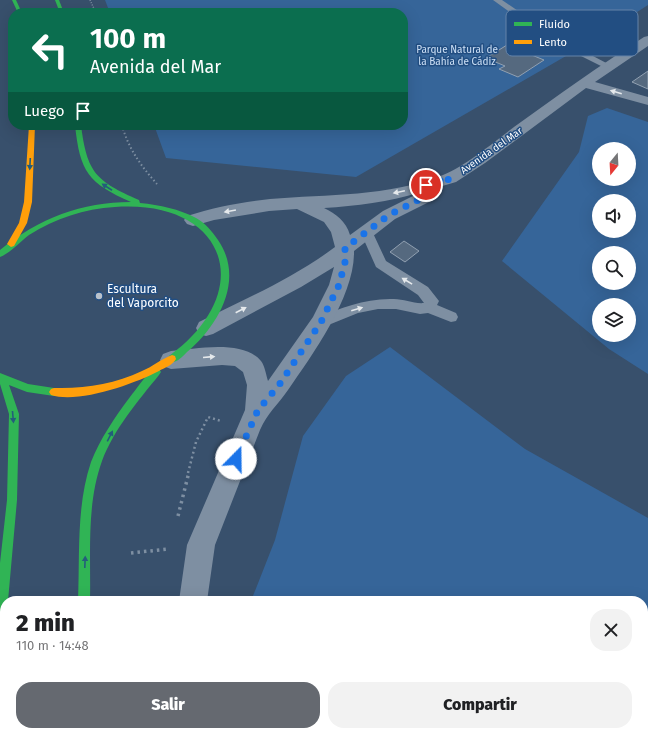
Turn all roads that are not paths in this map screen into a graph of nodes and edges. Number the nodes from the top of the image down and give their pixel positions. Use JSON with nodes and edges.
{"nodes":[{"id":1,"x":497,"y":0,"type":"edge"},
{"id":2,"x":511,"y":10,"type":"edge"},
{"id":3,"x":648,"y":40,"type":"edge"},
{"id":4,"x":638,"y":46,"type":"edge"},
{"id":5,"x":587,"y":56,"type":"edge"},
{"id":6,"x":623,"y":56,"type":"edge"},
{"id":7,"x":608,"y":66,"type":"junction"},
{"id":8,"x":584,"y":83,"type":"junction"},
{"id":9,"x":648,"y":101,"type":"edge"},
{"id":10,"x":32,"y":130,"type":"edge"},
{"id":11,"x":78,"y":130,"type":"edge"},
{"id":12,"x":450,"y":178,"type":"junction"},
{"id":13,"x":300,"y":203,"type":"junction"},
{"id":14,"x":141,"y":204,"type":"junction"},
{"id":15,"x":193,"y":220,"type":"junction"},
{"id":16,"x":366,"y":231,"type":"junction"},
{"id":17,"x":10,"y":245,"type":"junction"},
{"id":18,"x":345,"y":248,"type":"junction"},
{"id":19,"x":0,"y":254,"type":"edge"},
{"id":20,"x":429,"y":308,"type":"junction"},
{"id":21,"x":451,"y":317,"type":"dead end"},
{"id":22,"x":321,"y":322,"type":"junction"},
{"id":23,"x":206,"y":328,"type":"junction"},
{"id":24,"x":165,"y":364,"type":"junction"},
{"id":25,"x":1,"y":378,"type":"edge"},
{"id":26,"x":258,"y":410,"type":"junction"},
{"id":27,"x":2,"y":596,"type":"edge"},
{"id":28,"x":84,"y":596,"type":"edge"},
{"id":29,"x":194,"y":596,"type":"edge"}],
"edges":[{"from":1,"to":2,"type":"lane"},
{"from":3,"to":4,"type":"street","name":"Avenida del Mar"},
{"from":5,"to":7,"type":"lane"},
{"from":6,"to":7,"type":"street","name":"Avenida del Mar"},
{"from":7,"to":8,"type":"street","name":"Avenida del Mar"},
{"from":9,"to":8,"type":"street","one_way":true},
{"from":8,"to":12,"type":"street","name":"Avenida del Mar"},
{"from":10,"to":17,"type":"main road","one_way":true},
{"from":14,"to":11,"type":"main road","one_way":true},
{"from":12,"to":13,"type":"street","name":"Avenida del Mar","one_way":true},
{"from":12,"to":16,"type":"street"},
{"from":13,"to":15,"type":"street","name":"Avenida del Mar","one_way":true},
{"from":13,"to":18,"type":"street"},
{"from":14,"to":15,"type":"main road"},
{"from":14,"to":17,"type":"main road"},
{"from":15,"to":23,"type":"main road"},
{"from":16,"to":18,"type":"street"},
{"from":20,"to":16,"type":"lane","one_way":true},
{"from":17,"to":19,"type":"main road"},
{"from":18,"to":22,"type":"street"},
{"from":23,"to":18,"type":"street","one_way":true},
{"from":20,"to":21,"type":"lane"},
{"from":22,"to":20,"type":"lane","one_way":true},
{"from":22,"to":26,"type":"street"},
{"from":23,"to":24,"type":"main road"},
{"from":24,"to":25,"type":"main road"},
{"from":24,"to":26,"type":"street","one_way":true},
{"from":28,"to":24,"type":"main road","one_way":true},
{"from":25,"to":27,"type":"main road","one_way":true},
{"from":26,"to":29,"type":"street"}]}
